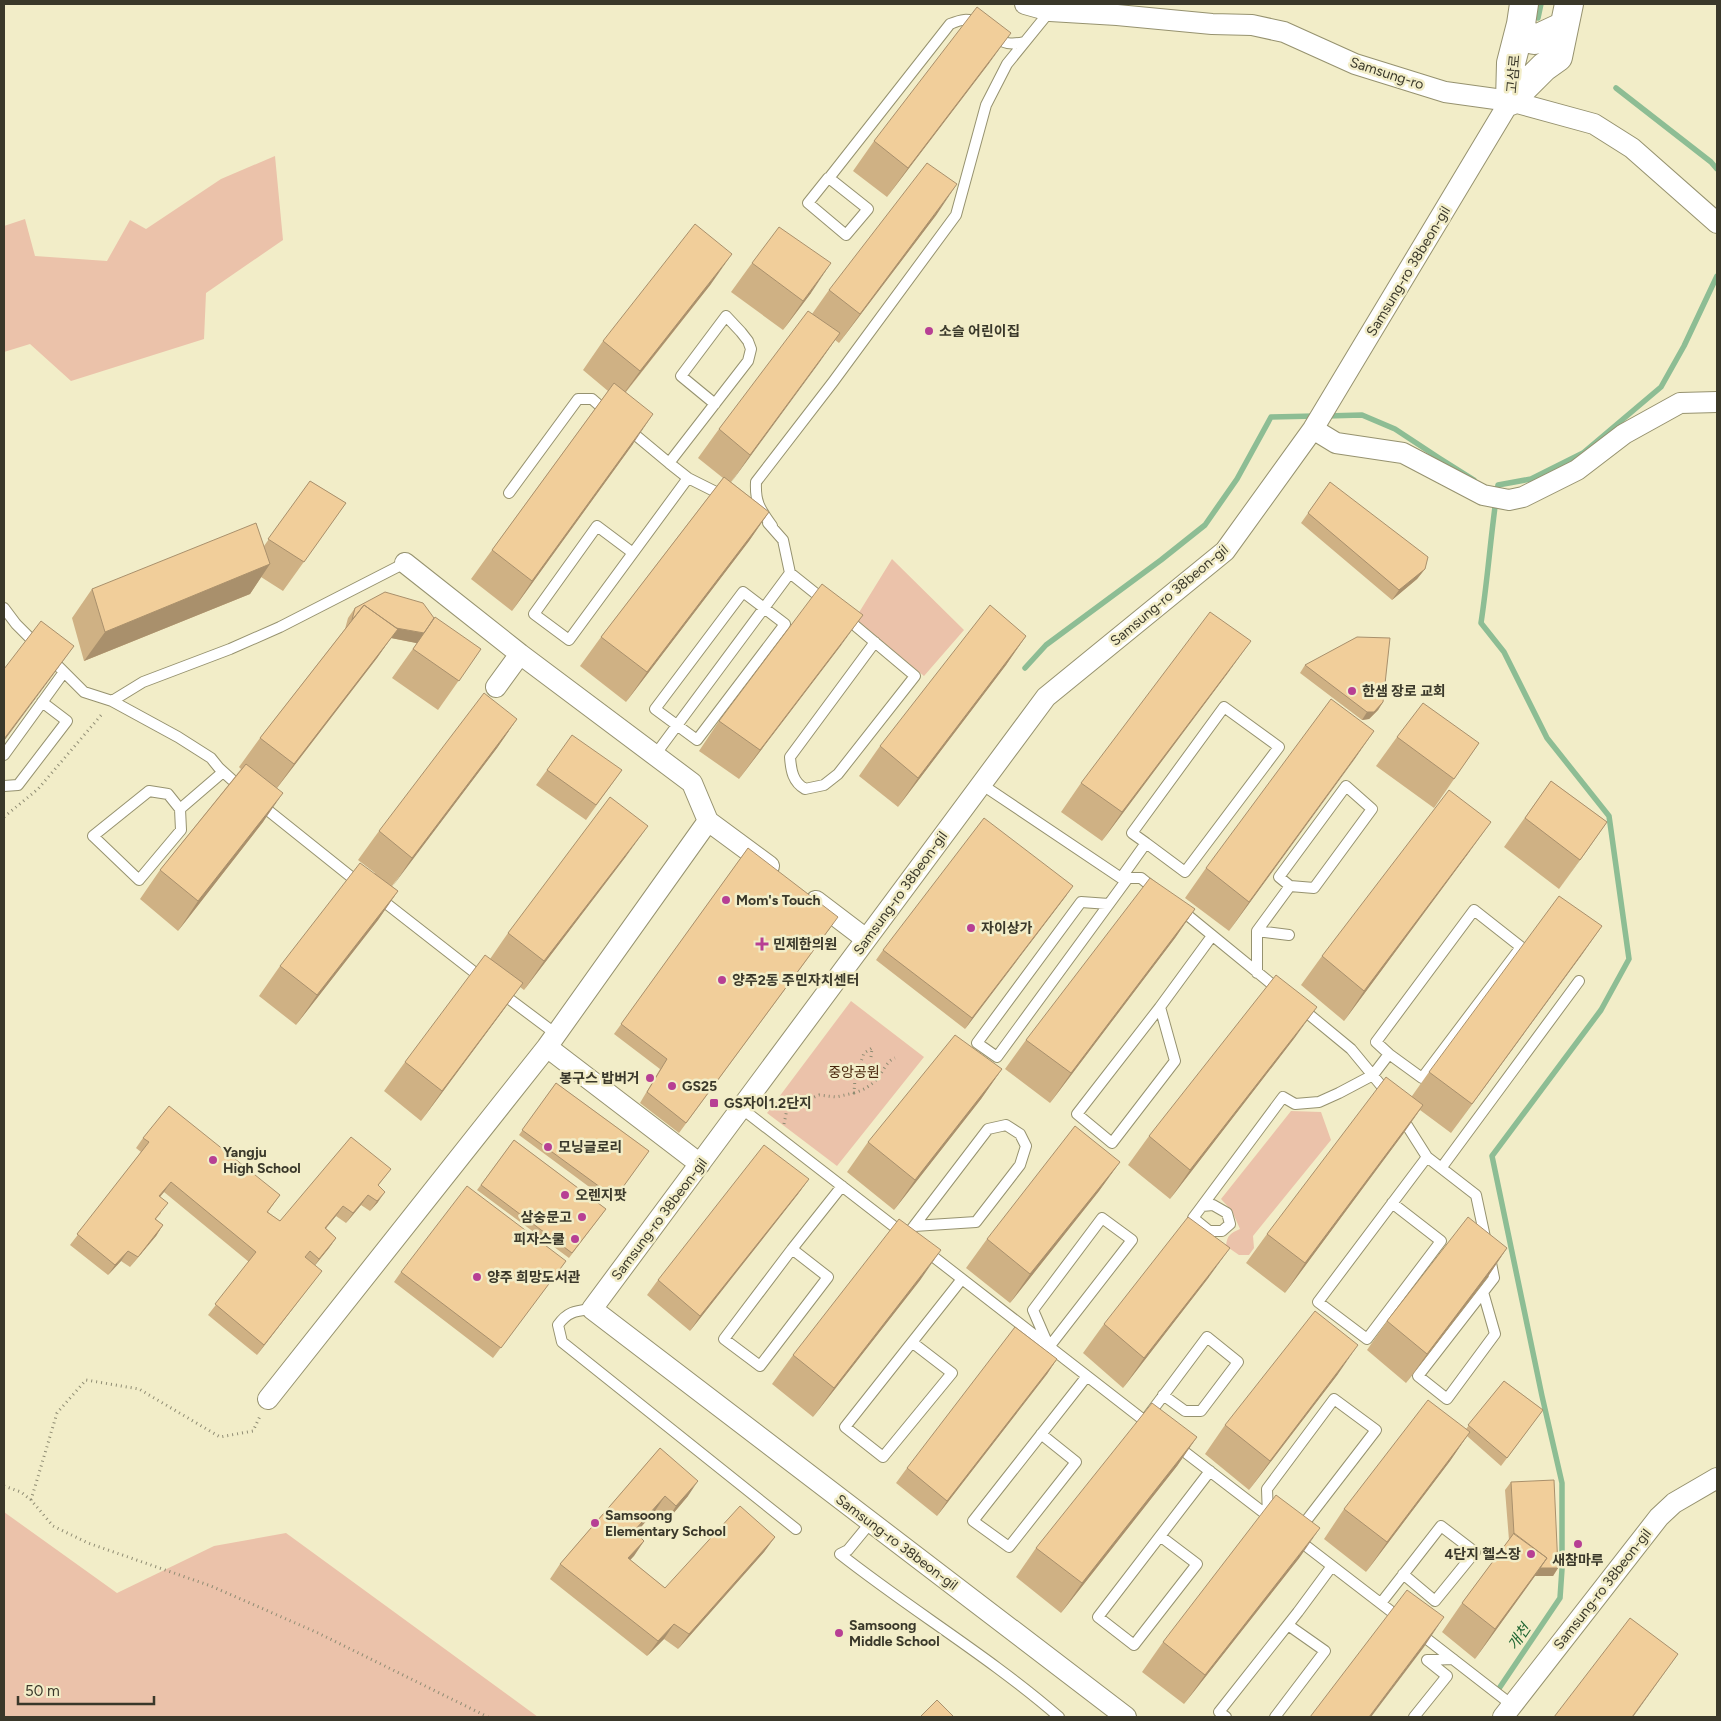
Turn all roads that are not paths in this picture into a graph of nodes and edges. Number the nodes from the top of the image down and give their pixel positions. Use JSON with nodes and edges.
{"nodes":[{"id":1,"x":1025,"y":4,"type":"edge"},
{"id":2,"x":1050,"y":11,"type":"junction"},
{"id":3,"x":1566,"y":15,"type":"edge"},
{"id":4,"x":1520,"y":25,"type":"edge"},
{"id":5,"x":1024,"y":42,"type":"junction"},
{"id":6,"x":1510,"y":101,"type":"junction"},
{"id":7,"x":828,"y":178,"type":"dead end"},
{"id":8,"x":1717,"y":224,"type":"edge"},
{"id":9,"x":1717,"y":402,"type":"edge"},
{"id":10,"x":715,"y":404,"type":"junction"},
{"id":11,"x":1318,"y":420,"type":"junction"},
{"id":12,"x":669,"y":463,"type":"junction"},
{"id":13,"x":688,"y":478,"type":"junction"},
{"id":14,"x":509,"y":492,"type":"dead end"},
{"id":15,"x":731,"y":499,"type":"edge"},
{"id":16,"x":748,"y":508,"type":"edge"},
{"id":17,"x":772,"y":526,"type":"junction"},
{"id":18,"x":633,"y":553,"type":"junction"},
{"id":19,"x":405,"y":563,"type":"joint"},
{"id":20,"x":790,"y":573,"type":"junction"},
{"id":21,"x":4,"y":608,"type":"edge"},
{"id":22,"x":764,"y":608,"type":"junction"},
{"id":23,"x":875,"y":642,"type":"junction"},
{"id":24,"x":520,"y":654,"type":"junction"},
{"id":25,"x":64,"y":672,"type":"junction"},
{"id":26,"x":496,"y":687,"type":"dead end"},
{"id":27,"x":42,"y":702,"type":"junction"},
{"id":28,"x":112,"y":702,"type":"junction"},
{"id":29,"x":677,"y":725,"type":"junction"},
{"id":30,"x":4,"y":755,"type":"edge"},
{"id":31,"x":655,"y":755,"type":"junction"},
{"id":32,"x":224,"y":772,"type":"junction"},
{"id":33,"x":981,"y":784,"type":"junction"},
{"id":34,"x":4,"y":786,"type":"edge"},
{"id":35,"x":180,"y":809,"type":"junction"},
{"id":36,"x":708,"y":821,"type":"junction"},
{"id":37,"x":1146,"y":844,"type":"junction"},
{"id":38,"x":1125,"y":878,"type":"junction"},
{"id":39,"x":1290,"y":886,"type":"junction"},
{"id":40,"x":1109,"y":904,"type":"junction"},
{"id":41,"x":1257,"y":931,"type":"junction"},
{"id":42,"x":1289,"y":935,"type":"dead end"},
{"id":43,"x":1212,"y":936,"type":"junction"},
{"id":44,"x":866,"y":939,"type":"junction"},
{"id":45,"x":1257,"y":973,"type":"junction"},
{"id":46,"x":1579,"y":981,"type":"edge"},
{"id":47,"x":1160,"y":1007,"type":"junction"},
{"id":48,"x":551,"y":1040,"type":"junction"},
{"id":49,"x":1389,"y":1054,"type":"junction"},
{"id":50,"x":1373,"y":1075,"type":"junction"},
{"id":51,"x":741,"y":1108,"type":"junction"},
{"id":52,"x":1427,"y":1157,"type":"junction"},
{"id":53,"x":700,"y":1164,"type":"junction"},
{"id":54,"x":1442,"y":1167,"type":"junction"},
{"id":55,"x":842,"y":1186,"type":"junction"},
{"id":56,"x":1392,"y":1203,"type":"junction"},
{"id":57,"x":1202,"y":1206,"type":"edge"},
{"id":58,"x":914,"y":1226,"type":"junction"},
{"id":59,"x":913,"y":1242,"type":"junction"},
{"id":60,"x":792,"y":1249,"type":"junction"},
{"id":61,"x":962,"y":1280,"type":"junction"},
{"id":62,"x":1483,"y":1292,"type":"junction"},
{"id":63,"x":592,"y":1309,"type":"junction"},
{"id":64,"x":913,"y":1343,"type":"junction"},
{"id":65,"x":1049,"y":1347,"type":"junction"},
{"id":66,"x":1087,"y":1376,"type":"junction"},
{"id":67,"x":1163,"y":1395,"type":"junction"},
{"id":68,"x":268,"y":1399,"type":"road end"},
{"id":69,"x":1144,"y":1421,"type":"junction"},
{"id":70,"x":1041,"y":1434,"type":"junction"},
{"id":71,"x":1210,"y":1472,"type":"junction"},
{"id":72,"x":1717,"y":1478,"type":"edge"},
{"id":73,"x":1268,"y":1516,"type":"junction"},
{"id":74,"x":871,"y":1522,"type":"junction"},
{"id":75,"x":1285,"y":1527,"type":"junction"},
{"id":76,"x":796,"y":1529,"type":"dead end"},
{"id":77,"x":1160,"y":1536,"type":"junction"},
{"id":78,"x":1332,"y":1566,"type":"junction"},
{"id":79,"x":1403,"y":1574,"type":"junction"},
{"id":80,"x":1380,"y":1603,"type":"junction"},
{"id":81,"x":1288,"y":1625,"type":"junction"},
{"id":82,"x":1453,"y":1659,"type":"junction"},
{"id":83,"x":1507,"y":1711,"type":"edge"},
{"id":84,"x":1059,"y":1717,"type":"edge"},
{"id":85,"x":1126,"y":1717,"type":"edge"},
{"id":86,"x":1226,"y":1717,"type":"edge"},
{"id":87,"x":1275,"y":1717,"type":"edge"},
{"id":88,"x":1414,"y":1717,"type":"edge"}],
"edges":[{"from":1,"to":2,"type":"street","name":"Samsung-ro"},
{"from":2,"to":5,"type":"lane"},
{"from":2,"to":6,"type":"street","name":"Samsung-ro"},
{"from":3,"to":4,"type":"street"},
{"from":3,"to":6,"type":"street"},
{"from":4,"to":6,"type":"street","name":"고삼로"},
{"from":5,"to":7,"type":"lane"},
{"from":5,"to":17,"type":"lane"},
{"from":6,"to":8,"type":"street","name":"Samsung-ro"},
{"from":6,"to":11,"type":"street","name":"Samsung-ro 38beon-gil"},
{"from":9,"to":11,"type":"street"},
{"from":10,"to":10,"type":"lane"},
{"from":10,"to":12,"type":"lane"},
{"from":11,"to":33,"type":"street","name":"Samsung-ro 38beon-gil"},
{"from":12,"to":13,"type":"lane"},
{"from":12,"to":14,"type":"lane"},
{"from":13,"to":15,"type":"lane"},
{"from":13,"to":18,"type":"lane"},
{"from":16,"to":17,"type":"lane"},
{"from":17,"to":20,"type":"lane"},
{"from":18,"to":18,"type":"lane"},
{"from":19,"to":24,"type":"street"},
{"from":19,"to":28,"type":"lane"},
{"from":20,"to":22,"type":"lane"},
{"from":20,"to":23,"type":"lane"},
{"from":21,"to":25,"type":"lane"},
{"from":22,"to":29,"type":"lane"},
{"from":22,"to":29,"type":"lane"},
{"from":22,"to":29,"type":"lane"},
{"from":23,"to":23,"type":"lane"},
{"from":24,"to":26,"type":"street"},
{"from":24,"to":31,"type":"street"},
{"from":25,"to":27,"type":"lane"},
{"from":25,"to":28,"type":"lane"},
{"from":27,"to":30,"type":"lane"},
{"from":27,"to":34,"type":"lane"},
{"from":28,"to":32,"type":"lane"},
{"from":29,"to":31,"type":"lane"},
{"from":31,"to":36,"type":"street"},
{"from":32,"to":35,"type":"lane"},
{"from":32,"to":48,"type":"lane"},
{"from":33,"to":38,"type":"lane"},
{"from":33,"to":44,"type":"street","name":"Samsung-ro 38beon-gil"},
{"from":35,"to":35,"type":"lane"},
{"from":36,"to":44,"type":"street"},
{"from":36,"to":48,"type":"street"},
{"from":37,"to":37,"type":"lane"},
{"from":37,"to":38,"type":"lane"},
{"from":38,"to":40,"type":"lane"},
{"from":38,"to":43,"type":"lane"},
{"from":39,"to":39,"type":"lane"},
{"from":39,"to":41,"type":"lane"},
{"from":40,"to":40,"type":"lane"},
{"from":41,"to":42,"type":"lane"},
{"from":41,"to":45,"type":"lane"},
{"from":43,"to":45,"type":"lane"},
{"from":43,"to":47,"type":"lane"},
{"from":44,"to":51,"type":"street","name":"Samsung-ro 38beon-gil"},
{"from":45,"to":50,"type":"lane"},
{"from":46,"to":54,"type":"lane"},
{"from":47,"to":47,"type":"lane"},
{"from":48,"to":53,"type":"street"},
{"from":48,"to":68,"type":"street"},
{"from":49,"to":49,"type":"lane"},
{"from":49,"to":50,"type":"lane"},
{"from":50,"to":52,"type":"lane"},
{"from":50,"to":57,"type":"lane"},
{"from":51,"to":53,"type":"street","name":"Samsung-ro 38beon-gil"},
{"from":51,"to":55,"type":"lane"},
{"from":52,"to":54,"type":"lane"},
{"from":52,"to":56,"type":"lane"},
{"from":53,"to":63,"type":"street","name":"Samsung-ro 38beon-gil"},
{"from":54,"to":62,"type":"lane"},
{"from":55,"to":59,"type":"lane"},
{"from":55,"to":60,"type":"lane"},
{"from":56,"to":56,"type":"lane"},
{"from":58,"to":58,"type":"lane"},
{"from":58,"to":59,"type":"lane"},
{"from":59,"to":61,"type":"lane"},
{"from":60,"to":60,"type":"lane"},
{"from":61,"to":64,"type":"lane"},
{"from":61,"to":65,"type":"lane"},
{"from":62,"to":62,"type":"lane"},
{"from":63,"to":74,"type":"street","name":"Samsung-ro 38beon-gil"},
{"from":63,"to":76,"type":"lane"},
{"from":64,"to":64,"type":"lane"},
{"from":65,"to":65,"type":"lane"},
{"from":65,"to":66,"type":"lane"},
{"from":66,"to":69,"type":"lane"},
{"from":66,"to":70,"type":"lane"},
{"from":67,"to":67,"type":"lane"},
{"from":67,"to":69,"type":"lane"},
{"from":69,"to":71,"type":"lane"},
{"from":70,"to":70,"type":"lane"},
{"from":71,"to":73,"type":"lane"},
{"from":71,"to":77,"type":"lane"},
{"from":72,"to":83,"type":"street","name":"Samsung-ro 38beon-gil"},
{"from":73,"to":75,"type":"lane"},
{"from":73,"to":75,"type":"lane"},
{"from":74,"to":84,"type":"lane"},
{"from":74,"to":85,"type":"street","name":"Samsung-ro 38beon-gil"},
{"from":75,"to":78,"type":"lane"},
{"from":77,"to":77,"type":"lane"},
{"from":78,"to":80,"type":"lane"},
{"from":78,"to":81,"type":"lane"},
{"from":79,"to":79,"type":"lane"},
{"from":79,"to":80,"type":"lane"},
{"from":80,"to":82,"type":"lane"},
{"from":81,"to":86,"type":"lane"},
{"from":81,"to":87,"type":"lane"},
{"from":82,"to":83,"type":"lane"},
{"from":82,"to":88,"type":"lane"}]}
